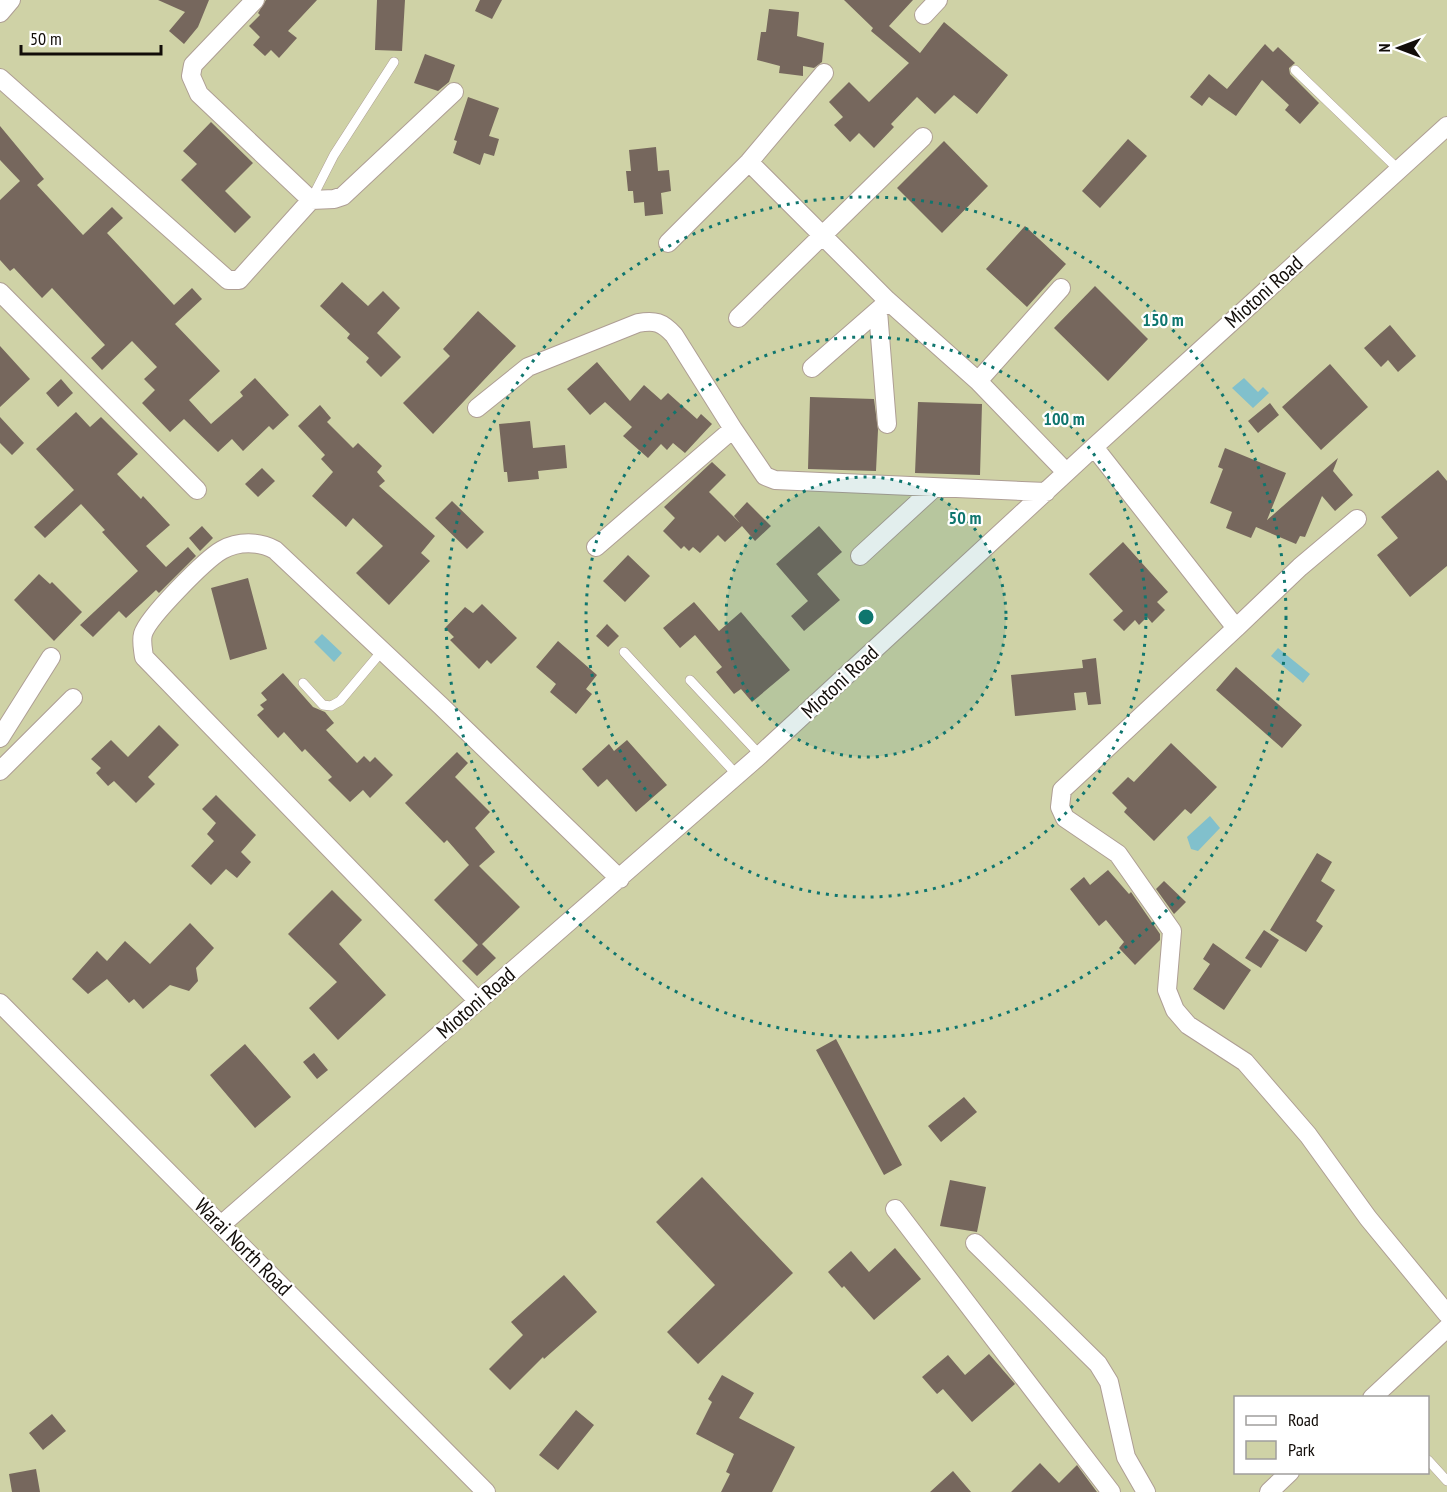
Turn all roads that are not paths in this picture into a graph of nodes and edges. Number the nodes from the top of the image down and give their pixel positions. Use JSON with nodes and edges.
{"nodes":[{"id":1,"x":11,"y":0,"type":"edge"},
{"id":2,"x":255,"y":0,"type":"edge"},
{"id":3,"x":938,"y":0,"type":"edge"},
{"id":4,"x":0,"y":13,"type":"edge"},
{"id":5,"x":924,"y":15,"type":"dead end"},
{"id":6,"x":394,"y":62,"type":"dead end"},
{"id":7,"x":1295,"y":70,"type":"dead end"},
{"id":8,"x":824,"y":73,"type":"dead end"},
{"id":9,"x":0,"y":78,"type":"edge"},
{"id":10,"x":454,"y":92,"type":"dead end"},
{"id":11,"x":1447,"y":126,"type":"edge"},
{"id":12,"x":923,"y":137,"type":"dead end"},
{"id":13,"x":749,"y":162,"type":"junction"},
{"id":14,"x":1399,"y":170,"type":"junction"},
{"id":15,"x":311,"y":200,"type":"junction"},
{"id":16,"x":823,"y":235,"type":"junction"},
{"id":17,"x":668,"y":243,"type":"dead end"},
{"id":18,"x":1061,"y":288,"type":"dead end"},
{"id":19,"x":0,"y":292,"type":"edge"},
{"id":20,"x":883,"y":306,"type":"junction"},
{"id":21,"x":738,"y":318,"type":"dead end"},
{"id":22,"x":812,"y":368,"type":"dead end"},
{"id":23,"x":978,"y":381,"type":"junction"},
{"id":24,"x":477,"y":408,"type":"dead end"},
{"id":25,"x":887,"y":424,"type":"dead end"},
{"id":26,"x":733,"y":429,"type":"junction"},
{"id":27,"x":1094,"y":447,"type":"junction"},
{"id":28,"x":1066,"y":472,"type":"junction"},
{"id":29,"x":934,"y":488,"type":"junction"},
{"id":30,"x":197,"y":490,"type":"dead end"},
{"id":31,"x":1046,"y":492,"type":"junction"},
{"id":32,"x":1357,"y":519,"type":"dead end"},
{"id":33,"x":596,"y":546,"type":"dead end"},
{"id":34,"x":860,"y":556,"type":"dead end"},
{"id":35,"x":1236,"y":628,"type":"junction"},
{"id":36,"x":382,"y":651,"type":"junction"},
{"id":37,"x":624,"y":652,"type":"dead end"},
{"id":38,"x":51,"y":657,"type":"dead end"},
{"id":39,"x":690,"y":680,"type":"dead end"},
{"id":40,"x":303,"y":683,"type":"dead end"},
{"id":41,"x":73,"y":698,"type":"dead end"},
{"id":42,"x":0,"y":738,"type":"edge"},
{"id":43,"x":760,"y":755,"type":"junction"},
{"id":44,"x":0,"y":771,"type":"edge"},
{"id":45,"x":737,"y":775,"type":"junction"},
{"id":46,"x":620,"y":879,"type":"junction"},
{"id":47,"x":478,"y":1001,"type":"junction"},
{"id":48,"x":0,"y":1003,"type":"edge"},
{"id":49,"x":895,"y":1209,"type":"dead end"},
{"id":50,"x":221,"y":1224,"type":"junction"},
{"id":51,"x":975,"y":1243,"type":"dead end"},
{"id":52,"x":1447,"y":1314,"type":"edge"},
{"id":53,"x":1447,"y":1328,"type":"edge"},
{"id":54,"x":1373,"y":1396,"type":"edge"},
{"id":55,"x":1429,"y":1461,"type":"edge"},
{"id":56,"x":1289,"y":1474,"type":"edge"},
{"id":57,"x":1447,"y":1481,"type":"edge"},
{"id":58,"x":486,"y":1492,"type":"edge"},
{"id":59,"x":1111,"y":1492,"type":"edge"},
{"id":60,"x":1146,"y":1492,"type":"edge"},
{"id":61,"x":1269,"y":1492,"type":"edge"}],
"edges":[{"from":1,"to":4,"type":"street"},
{"from":2,"to":15,"type":"street"},
{"from":3,"to":5,"type":"street"},
{"from":6,"to":15,"type":"lane"},
{"from":7,"to":14,"type":"lane"},
{"from":8,"to":13,"type":"street"},
{"from":9,"to":15,"type":"street"},
{"from":10,"to":15,"type":"street"},
{"from":11,"to":14,"type":"street","name":"Miotoni Road"},
{"from":12,"to":16,"type":"street"},
{"from":13,"to":16,"type":"street"},
{"from":13,"to":17,"type":"street"},
{"from":14,"to":27,"type":"street","name":"Miotoni Road"},
{"from":16,"to":20,"type":"street"},
{"from":16,"to":21,"type":"street"},
{"from":18,"to":23,"type":"street"},
{"from":19,"to":30,"type":"street"},
{"from":20,"to":22,"type":"street"},
{"from":20,"to":23,"type":"street"},
{"from":20,"to":25,"type":"street"},
{"from":23,"to":28,"type":"street"},
{"from":24,"to":26,"type":"street"},
{"from":26,"to":29,"type":"street"},
{"from":26,"to":33,"type":"street"},
{"from":27,"to":28,"type":"street","name":"Miotoni Road"},
{"from":27,"to":35,"type":"street"},
{"from":28,"to":31,"type":"street","name":"Miotoni Road"},
{"from":29,"to":31,"type":"street"},
{"from":29,"to":34,"type":"street"},
{"from":31,"to":43,"type":"street","name":"Miotoni Road"},
{"from":32,"to":35,"type":"street"},
{"from":35,"to":52,"type":"street"},
{"from":36,"to":40,"type":"lane"},
{"from":36,"to":46,"type":"street"},
{"from":36,"to":47,"type":"street"},
{"from":37,"to":45,"type":"lane"},
{"from":38,"to":42,"type":"street"},
{"from":39,"to":43,"type":"lane"},
{"from":41,"to":44,"type":"street"},
{"from":43,"to":45,"type":"street","name":"Miotoni Road"},
{"from":45,"to":46,"type":"street","name":"Miotoni Road"},
{"from":46,"to":47,"type":"street","name":"Miotoni Road"},
{"from":47,"to":50,"type":"street","name":"Miotoni Road"},
{"from":48,"to":50,"type":"street","name":"Warai North Road"},
{"from":49,"to":59,"type":"street"},
{"from":50,"to":58,"type":"street","name":"Warai North Road"},
{"from":51,"to":60,"type":"street"},
{"from":53,"to":54,"type":"street"},
{"from":55,"to":57,"type":"lane"},
{"from":56,"to":61,"type":"street"}]}
